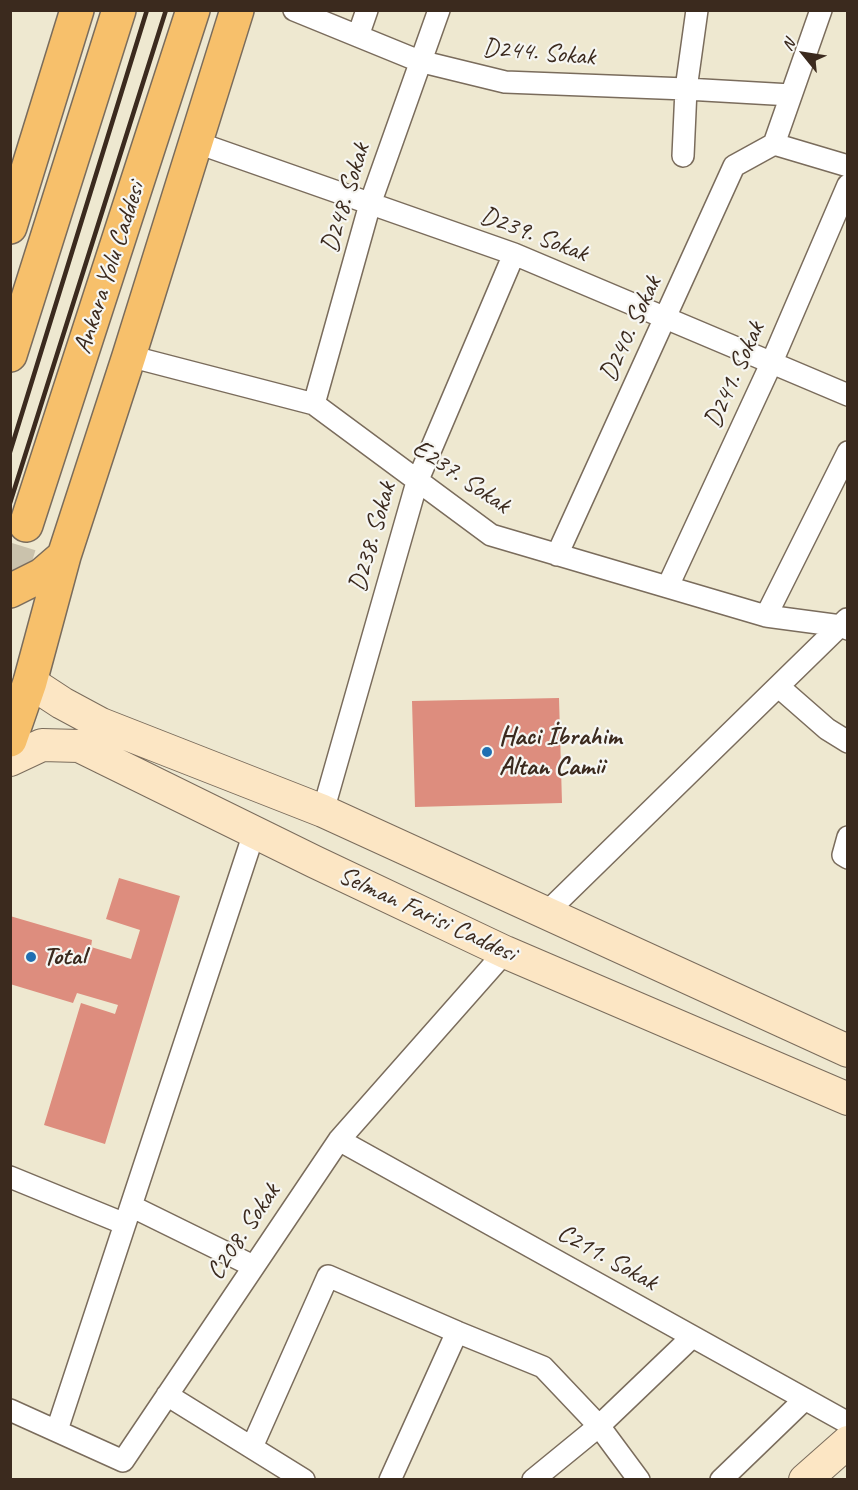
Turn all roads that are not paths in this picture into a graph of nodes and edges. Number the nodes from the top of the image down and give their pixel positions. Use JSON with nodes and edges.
{"nodes":[{"id":1,"x":77,"y":10,"type":"edge"},
{"id":2,"x":119,"y":10,"type":"edge"},
{"id":3,"x":193,"y":10,"type":"edge"},
{"id":4,"x":237,"y":10,"type":"edge"},
{"id":5,"x":294,"y":10,"type":"edge"},
{"id":6,"x":367,"y":10,"type":"edge"},
{"id":7,"x":439,"y":10,"type":"edge"},
{"id":8,"x":697,"y":10,"type":"edge"},
{"id":9,"x":821,"y":10,"type":"edge"},
{"id":10,"x":358,"y":36,"type":"junction"},
{"id":11,"x":419,"y":61,"type":"junction"},
{"id":12,"x":686,"y":89,"type":"junction"},
{"id":13,"x":790,"y":95,"type":"junction"},
{"id":14,"x":195,"y":142,"type":"junction"},
{"id":15,"x":774,"y":144,"type":"junction"},
{"id":16,"x":683,"y":156,"type":"dead end"},
{"id":17,"x":848,"y":166,"type":"edge"},
{"id":18,"x":848,"y":184,"type":"edge"},
{"id":19,"x":370,"y":204,"type":"junction"},
{"id":20,"x":10,"y":227,"type":"edge"},
{"id":21,"x":514,"y":254,"type":"junction"},
{"id":22,"x":666,"y":317,"type":"junction"},
{"id":23,"x":10,"y":355,"type":"edge"},
{"id":24,"x":129,"y":356,"type":"junction"},
{"id":25,"x":771,"y":364,"type":"junction"},
{"id":26,"x":848,"y":395,"type":"edge"},
{"id":27,"x":314,"y":404,"type":"junction"},
{"id":28,"x":848,"y":452,"type":"edge"},
{"id":29,"x":417,"y":482,"type":"junction"},
{"id":30,"x":26,"y":525,"type":"tunnel mouth"},
{"id":31,"x":556,"y":555,"type":"junction"},
{"id":32,"x":64,"y":556,"type":"junction"},
{"id":33,"x":668,"y":586,"type":"junction"},
{"id":34,"x":10,"y":591,"type":"edge"},
{"id":35,"x":766,"y":616,"type":"junction"},
{"id":36,"x":845,"y":624,"type":"edge"},
{"id":37,"x":20,"y":670,"type":"edge"},
{"id":38,"x":778,"y":687,"type":"junction"},
{"id":39,"x":10,"y":740,"type":"edge"},
{"id":40,"x":848,"y":742,"type":"edge"},
{"id":41,"x":10,"y":760,"type":"edge"},
{"id":42,"x":323,"y":811,"type":"junction"},
{"id":43,"x":254,"y":833,"type":"junction"},
{"id":44,"x":546,"y":913,"type":"junction"},
{"id":45,"x":505,"y":952,"type":"junction"},
{"id":46,"x":848,"y":1051,"type":"edge"},
{"id":47,"x":848,"y":1099,"type":"edge"},
{"id":48,"x":339,"y":1140,"type":"junction"},
{"id":49,"x":10,"y":1177,"type":"edge"},
{"id":50,"x":128,"y":1215,"type":"junction"},
{"id":51,"x":253,"y":1266,"type":"junction"},
{"id":52,"x":457,"y":1332,"type":"junction"},
{"id":53,"x":692,"y":1337,"type":"junction"},
{"id":54,"x":167,"y":1395,"type":"junction"},
{"id":55,"x":805,"y":1399,"type":"junction"},
{"id":56,"x":10,"y":1410,"type":"edge"},
{"id":57,"x":848,"y":1423,"type":"edge"},
{"id":58,"x":599,"y":1426,"type":"junction"},
{"id":59,"x":57,"y":1430,"type":"junction"},
{"id":60,"x":848,"y":1442,"type":"edge"},
{"id":61,"x":252,"y":1448,"type":"junction"},
{"id":62,"x":304,"y":1479,"type":"edge"},
{"id":63,"x":390,"y":1479,"type":"edge"},
{"id":64,"x":533,"y":1479,"type":"edge"},
{"id":65,"x":639,"y":1479,"type":"edge"},
{"id":66,"x":721,"y":1479,"type":"edge"},
{"id":67,"x":805,"y":1479,"type":"edge"}],
"edges":[{"from":1,"to":20,"type":"highway"},
{"from":2,"to":23,"type":"highway"},
{"from":3,"to":30,"type":"highway","name":"Ankara Yolu Caddesi"},
{"from":4,"to":14,"type":"highway"},
{"from":5,"to":10,"type":"street","name":"D244. Sokak"},
{"from":6,"to":10,"type":"street"},
{"from":7,"to":11,"type":"street","name":"D248. Sokak"},
{"from":8,"to":12,"type":"street"},
{"from":9,"to":13,"type":"street"},
{"from":10,"to":11,"type":"street","name":"D244. Sokak"},
{"from":11,"to":12,"type":"street","name":"D244. Sokak"},
{"from":11,"to":19,"type":"street","name":"D248. Sokak"},
{"from":12,"to":13,"type":"street","name":"D244. Sokak"},
{"from":12,"to":16,"type":"street"},
{"from":13,"to":15,"type":"street"},
{"from":14,"to":19,"type":"street","name":"D239. Sokak"},
{"from":14,"to":24,"type":"highway"},
{"from":15,"to":17,"type":"street"},
{"from":15,"to":22,"type":"street","name":"D240. Sokak"},
{"from":18,"to":25,"type":"street","name":"D241. Sokak"},
{"from":19,"to":21,"type":"street","name":"D239. Sokak"},
{"from":19,"to":27,"type":"street","name":"D248. Sokak"},
{"from":21,"to":22,"type":"street","name":"D239. Sokak"},
{"from":21,"to":29,"type":"street","name":"D238. Sokak"},
{"from":22,"to":25,"type":"street","name":"D239. Sokak"},
{"from":22,"to":31,"type":"street","name":"D240. Sokak"},
{"from":24,"to":27,"type":"street","name":"E237. Sokak"},
{"from":24,"to":32,"type":"highway"},
{"from":25,"to":26,"type":"street","name":"D239. Sokak"},
{"from":25,"to":33,"type":"street","name":"D241. Sokak"},
{"from":27,"to":29,"type":"street","name":"E237. Sokak"},
{"from":28,"to":35,"type":"street"},
{"from":29,"to":31,"type":"street","name":"E237. Sokak"},
{"from":29,"to":42,"type":"street","name":"D238. Sokak"},
{"from":31,"to":33,"type":"street","name":"E237. Sokak"},
{"from":32,"to":34,"type":"highway"},
{"from":32,"to":37,"type":"highway"},
{"from":33,"to":35,"type":"street","name":"E237. Sokak"},
{"from":35,"to":36,"type":"street","name":"E237. Sokak"},
{"from":36,"to":38,"type":"street"},
{"from":37,"to":39,"type":"highway"},
{"from":37,"to":42,"type":"main road","name":"Selman Farisi Caddesi"},
{"from":38,"to":40,"type":"street"},
{"from":38,"to":44,"type":"street"},
{"from":41,"to":43,"type":"main road","name":"Selman Farisi Caddesi"},
{"from":42,"to":44,"type":"main road","name":"Selman Farisi Caddesi"},
{"from":43,"to":45,"type":"main road","name":"Selman Farisi Caddesi"},
{"from":43,"to":50,"type":"street"},
{"from":44,"to":46,"type":"main road","name":"Selman Farisi Caddesi"},
{"from":45,"to":47,"type":"main road","name":"Selman Farisi Caddesi"},
{"from":45,"to":48,"type":"street","name":"C208. Sokak"},
{"from":48,"to":51,"type":"street","name":"C208. Sokak"},
{"from":48,"to":53,"type":"street","name":"C211. Sokak"},
{"from":49,"to":50,"type":"street"},
{"from":50,"to":51,"type":"street"},
{"from":50,"to":59,"type":"street"},
{"from":51,"to":54,"type":"street","name":"C208. Sokak"},
{"from":52,"to":58,"type":"street"},
{"from":52,"to":61,"type":"street"},
{"from":52,"to":63,"type":"street"},
{"from":53,"to":55,"type":"street","name":"C211. Sokak"},
{"from":53,"to":58,"type":"street"},
{"from":54,"to":59,"type":"street","name":"C208. Sokak"},
{"from":54,"to":61,"type":"street"},
{"from":55,"to":57,"type":"street","name":"C211. Sokak"},
{"from":55,"to":66,"type":"street"},
{"from":56,"to":59,"type":"street","name":"C208. Sokak"},
{"from":58,"to":64,"type":"street"},
{"from":58,"to":65,"type":"street"},
{"from":60,"to":67,"type":"main road"},
{"from":61,"to":62,"type":"street"}]}
